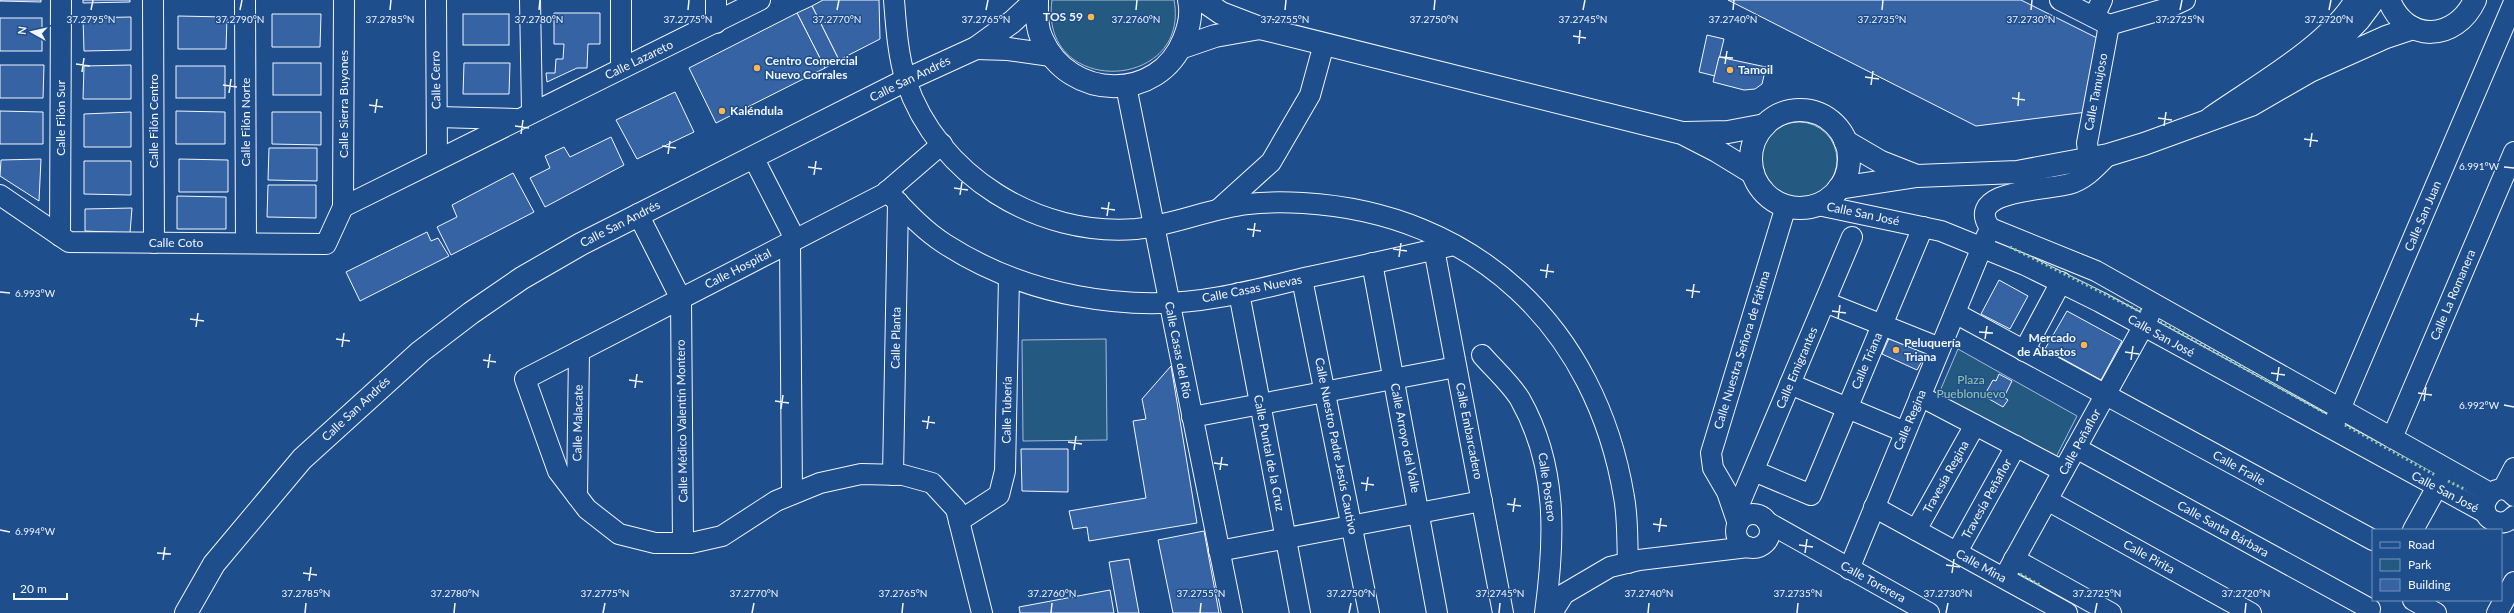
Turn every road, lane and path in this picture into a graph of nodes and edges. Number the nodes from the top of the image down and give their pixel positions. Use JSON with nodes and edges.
{"nodes":[{"id":1,"x":61,"y":0,"type":"edge"},
{"id":2,"x":153,"y":0,"type":"edge"},
{"id":3,"x":245,"y":0,"type":"edge"},
{"id":4,"x":344,"y":0,"type":"edge"},
{"id":5,"x":436,"y":0,"type":"edge"},
{"id":6,"x":530,"y":0,"type":"edge"},
{"id":7,"x":621,"y":0,"type":"edge"},
{"id":8,"x":716,"y":0,"type":"edge"},
{"id":9,"x":760,"y":0,"type":"edge"},
{"id":10,"x":1036,"y":0,"type":"edge"},
{"id":11,"x":1189,"y":0,"type":"edge"},
{"id":12,"x":1202,"y":0,"type":"edge"},
{"id":13,"x":2060,"y":0,"type":"edge"},
{"id":14,"x":2356,"y":0,"type":"edge"},
{"id":15,"x":2374,"y":0,"type":"edge"},
{"id":16,"x":2389,"y":0,"type":"edge"},
{"id":17,"x":2475,"y":0,"type":"edge"},
{"id":18,"x":2514,"y":2,"type":"edge"},
{"id":19,"x":2174,"y":3,"type":"edge"},
{"id":20,"x":895,"y":7,"type":"edge"},
{"id":21,"x":2102,"y":14,"type":"edge"},
{"id":22,"x":716,"y":23,"type":"junction"},
{"id":23,"x":1260,"y":28,"type":"junction"},
{"id":24,"x":2413,"y":28,"type":"junction"},
{"id":25,"x":1324,"y":44,"type":"junction"},
{"id":26,"x":976,"y":48,"type":"junction"},
{"id":27,"x":1180,"y":48,"type":"junction"},
{"id":28,"x":1051,"y":55,"type":"junction"},
{"id":29,"x":621,"y":68,"type":"junction"},
{"id":30,"x":2310,"y":71,"type":"junction"},
{"id":31,"x":906,"y":80,"type":"junction"},
{"id":32,"x":1126,"y":86,"type":"junction"},
{"id":33,"x":525,"y":116,"type":"junction"},
{"id":34,"x":437,"y":117,"type":"junction"},
{"id":35,"x":2211,"y":118,"type":"junction"},
{"id":36,"x":1765,"y":125,"type":"junction"},
{"id":37,"x":1682,"y":133,"type":"junction"},
{"id":38,"x":1845,"y":141,"type":"junction"},
{"id":39,"x":942,"y":144,"type":"junction"},
{"id":40,"x":2514,"y":152,"type":"edge"},
{"id":41,"x":753,"y":157,"type":"junction"},
{"id":42,"x":2098,"y":157,"type":"junction"},
{"id":43,"x":437,"y":160,"type":"junction"},
{"id":44,"x":1753,"y":173,"type":"junction"},
{"id":45,"x":1917,"y":176,"type":"junction"},
{"id":46,"x":1839,"y":188,"type":"junction"},
{"id":47,"x":0,"y":195,"type":"edge"},
{"id":48,"x":892,"y":196,"type":"junction"},
{"id":49,"x":1818,"y":205,"type":"junction"},
{"id":50,"x":1786,"y":206,"type":"junction"},
{"id":51,"x":343,"y":207,"type":"junction"},
{"id":52,"x":1217,"y":211,"type":"junction"},
{"id":53,"x":638,"y":214,"type":"junction"},
{"id":54,"x":1154,"y":225,"type":"junction"},
{"id":55,"x":1923,"y":227,"type":"junction"},
{"id":56,"x":1990,"y":228,"type":"junction"},
{"id":57,"x":60,"y":236,"type":"junction"},
{"id":58,"x":1852,"y":236,"type":"dead end"},
{"id":59,"x":792,"y":241,"type":"junction"},
{"id":60,"x":154,"y":242,"type":"junction"},
{"id":61,"x":246,"y":243,"type":"junction"},
{"id":62,"x":1454,"y":245,"type":"junction"},
{"id":63,"x":1982,"y":246,"type":"junction"},
{"id":64,"x":1434,"y":249,"type":"junction"},
{"id":65,"x":1372,"y":263,"type":"junction"},
{"id":66,"x":1010,"y":277,"type":"junction"},
{"id":67,"x":1302,"y":279,"type":"junction"},
{"id":68,"x":2061,"y":282,"type":"junction"},
{"id":69,"x":1238,"y":293,"type":"junction"},
{"id":70,"x":680,"y":299,"type":"junction"},
{"id":71,"x":1169,"y":302,"type":"junction"},
{"id":72,"x":1824,"y":302,"type":"junction"},
{"id":73,"x":2155,"y":306,"type":"junction"},
{"id":74,"x":1955,"y":313,"type":"junction"},
{"id":75,"x":1882,"y":325,"type":"junction"},
{"id":76,"x":2143,"y":327,"type":"junction"},
{"id":77,"x":1940,"y":348,"type":"junction"},
{"id":78,"x":579,"y":351,"type":"junction"},
{"id":79,"x":2024,"y":351,"type":"junction"},
{"id":80,"x":1482,"y":355,"type":"dead end"},
{"id":81,"x":1456,"y":367,"type":"junction"},
{"id":82,"x":1394,"y":379,"type":"junction"},
{"id":83,"x":1790,"y":384,"type":"junction"},
{"id":84,"x":1325,"y":392,"type":"junction"},
{"id":85,"x":2106,"y":395,"type":"junction"},
{"id":86,"x":1920,"y":396,"type":"junction"},
{"id":87,"x":1260,"y":404,"type":"junction"},
{"id":88,"x":1848,"y":408,"type":"junction"},
{"id":89,"x":2340,"y":409,"type":"junction"},
{"id":90,"x":1192,"y":417,"type":"junction"},
{"id":91,"x":1975,"y":425,"type":"junction"},
{"id":92,"x":2332,"y":430,"type":"junction"},
{"id":93,"x":1905,"y":432,"type":"junction"},
{"id":94,"x":2392,"y":438,"type":"junction"},
{"id":95,"x":2016,"y":446,"type":"junction"},
{"id":96,"x":2076,"y":448,"type":"junction"},
{"id":97,"x":2514,"y":468,"type":"edge"},
{"id":98,"x":2447,"y":469,"type":"junction"},
{"id":99,"x":1754,"y":471,"type":"junction"},
{"id":100,"x":2063,"y":471,"type":"junction"},
{"id":101,"x":893,"y":475,"type":"junction"},
{"id":102,"x":2437,"y":488,"type":"junction"},
{"id":103,"x":2502,"y":493,"type":"edge"},
{"id":104,"x":792,"y":494,"type":"junction"},
{"id":105,"x":577,"y":496,"type":"junction"},
{"id":106,"x":2047,"y":500,"type":"junction"},
{"id":107,"x":1482,"y":501,"type":"junction"},
{"id":108,"x":1874,"y":507,"type":"junction"},
{"id":109,"x":1419,"y":513,"type":"junction"},
{"id":110,"x":1744,"y":514,"type":"junction"},
{"id":111,"x":959,"y":521,"type":"junction"},
{"id":112,"x":2503,"y":521,"type":"edge"},
{"id":113,"x":1351,"y":526,"type":"junction"},
{"id":114,"x":2414,"y":529,"type":"edge"},
{"id":115,"x":1916,"y":530,"type":"junction"},
{"id":116,"x":1286,"y":538,"type":"junction"},
{"id":117,"x":2372,"y":539,"type":"edge"},
{"id":118,"x":683,"y":543,"type":"junction"},
{"id":119,"x":1755,"y":546,"type":"junction"},
{"id":120,"x":1219,"y":551,"type":"junction"},
{"id":121,"x":1710,"y":551,"type":"junction"},
{"id":122,"x":1817,"y":551,"type":"junction"},
{"id":123,"x":1957,"y":552,"type":"junction"},
{"id":124,"x":2014,"y":560,"type":"junction"},
{"id":125,"x":1628,"y":563,"type":"junction"},
{"id":126,"x":1849,"y":569,"type":"junction"},
{"id":127,"x":2004,"y":578,"type":"junction"},
{"id":128,"x":2514,"y":582,"type":"edge"},
{"id":129,"x":2415,"y":601,"type":"edge"},
{"id":130,"x":2504,"y":604,"type":"edge"},
{"id":131,"x":2371,"y":607,"type":"edge"},
{"id":132,"x":186,"y":613,"type":"edge"},
{"id":133,"x":982,"y":613,"type":"edge"},
{"id":134,"x":1232,"y":613,"type":"edge"},
{"id":135,"x":1300,"y":613,"type":"edge"},
{"id":136,"x":1368,"y":613,"type":"edge"},
{"id":137,"x":1437,"y":613,"type":"edge"},
{"id":138,"x":1503,"y":613,"type":"edge"},
{"id":139,"x":1545,"y":613,"type":"edge"},
{"id":140,"x":1552,"y":613,"type":"edge"},
{"id":141,"x":1929,"y":613,"type":"edge"},
{"id":142,"x":2068,"y":613,"type":"edge"},
{"id":143,"x":2111,"y":613,"type":"edge"},
{"id":144,"x":2251,"y":613,"type":"edge"},
{"id":145,"x":2436,"y":613,"type":"edge"}],
"edges":[{"from":1,"to":57,"type":"street","name":"Calle Filón Sur"},
{"from":2,"to":60,"type":"street","name":"Calle Filón Centro"},
{"from":3,"to":61,"type":"street","name":"Calle Filón Norte"},
{"from":4,"to":51,"type":"street","name":"Calle Sierra Buyones"},
{"from":5,"to":34,"type":"street","name":"Calle Cerro"},
{"from":6,"to":33,"type":"street"},
{"from":7,"to":29,"type":"street"},
{"from":8,"to":22,"type":"street"},
{"from":9,"to":22,"type":"street","name":"Calle Lazareto"},
{"from":10,"to":26,"type":"main road","name":"Calle San Andrés"},
{"from":10,"to":28,"type":"main road"},
{"from":11,"to":27,"type":"main road"},
{"from":12,"to":23,"type":"main road"},
{"from":13,"to":21,"type":"street"},
{"from":14,"to":35,"type":"main road"},
{"from":15,"to":30,"type":"main road"},
{"from":16,"to":24,"type":"main road"},
{"from":17,"to":24,"type":"main road"},
{"from":18,"to":89,"type":"street","name":"Calle San Juan"},
{"from":19,"to":21,"type":"street"},
{"from":20,"to":31,"type":"street"},
{"from":21,"to":42,"type":"street","name":"Calle Tamujoso"},
{"from":22,"to":29,"type":"street","name":"Calle Lazareto"},
{"from":23,"to":25,"type":"main road"},
{"from":23,"to":27,"type":"main road"},
{"from":24,"to":30,"type":"main road"},
{"from":25,"to":37,"type":"main road"},
{"from":25,"to":52,"type":"street"},
{"from":26,"to":28,"type":"main road","name":"Calle San Andrés"},
{"from":26,"to":31,"type":"main road","name":"Calle San Andrés"},
{"from":27,"to":32,"type":"main road"},
{"from":28,"to":32,"type":"main road"},
{"from":29,"to":33,"type":"street","name":"Calle Lazareto"},
{"from":30,"to":35,"type":"main road"},
{"from":31,"to":39,"type":"street"},
{"from":31,"to":41,"type":"main road","name":"Calle San Andrés"},
{"from":32,"to":54,"type":"street","name":"Calle Casas del Río"},
{"from":33,"to":34,"type":"street","name":"Calle Lazareto"},
{"from":33,"to":43,"type":"street","name":"Calle Lazareto"},
{"from":34,"to":43,"type":"street","name":"Calle Cerro"},
{"from":35,"to":42,"type":"main road"},
{"from":36,"to":37,"type":"main road"},
{"from":36,"to":38,"type":"main road"},
{"from":36,"to":44,"type":"main road"},
{"from":37,"to":44,"type":"main road"},
{"from":38,"to":45,"type":"main road"},
{"from":38,"to":46,"type":"main road"},
{"from":39,"to":48,"type":"street","name":"Calle Hospital"},
{"from":39,"to":54,"type":"street"},
{"from":40,"to":94,"type":"street","name":"Calle La Romanera"},
{"from":41,"to":53,"type":"main road","name":"Calle San Andrés"},
{"from":41,"to":59,"type":"street"},
{"from":42,"to":45,"type":"main road"},
{"from":42,"to":56,"type":"street"},
{"from":43,"to":51,"type":"street","name":"Calle Lazareto"},
{"from":44,"to":50,"type":"main road"},
{"from":45,"to":46,"type":"main road"},
{"from":46,"to":49,"type":"main road"},
{"from":47,"to":57,"type":"street","name":"Calle Coto"},
{"from":48,"to":59,"type":"street","name":"Calle Hospital"},
{"from":48,"to":66,"type":"street","name":"Calle Casas Nuevas"},
{"from":48,"to":101,"type":"street","name":"Calle Planta"},
{"from":49,"to":50,"type":"main road"},
{"from":49,"to":55,"type":"street","name":"Calle San José"},
{"from":50,"to":110,"type":"street","name":"Calle Nuestra Señora de Fátima"},
{"from":51,"to":61,"type":"street","name":"Calle Coto"},
{"from":52,"to":54,"type":"street"},
{"from":52,"to":62,"type":"street"},
{"from":53,"to":70,"type":"street"},
{"from":53,"to":132,"type":"main road","name":"Calle San Andrés"},
{"from":54,"to":71,"type":"street","name":"Calle Casas del Río"},
{"from":55,"to":63,"type":"street","name":"Calle San José"},
{"from":55,"to":75,"type":"street","name":"Calle Triana"},
{"from":56,"to":63,"type":"street","name":"Calle Regina"},
{"from":56,"to":73,"type":"street","name":"Calle San José"},
{"from":57,"to":60,"type":"street","name":"Calle Coto"},
{"from":58,"to":72,"type":"street","name":"Calle Emigrantes"},
{"from":59,"to":70,"type":"street","name":"Calle Hospital"},
{"from":59,"to":104,"type":"street"},
{"from":60,"to":61,"type":"street","name":"Calle Coto"},
{"from":62,"to":64,"type":"street","name":"Calle Casas Nuevas"},
{"from":62,"to":125,"type":"street"},
{"from":63,"to":68,"type":"street","name":"Calle San José"},
{"from":63,"to":74,"type":"street","name":"Calle Regina"},
{"from":64,"to":65,"type":"street","name":"Calle Casas Nuevas"},
{"from":64,"to":81,"type":"street","name":"Calle Embarcadero"},
{"from":65,"to":67,"type":"street","name":"Calle Casas Nuevas"},
{"from":65,"to":82,"type":"street","name":"Calle Arroyo del Valle"},
{"from":66,"to":71,"type":"street","name":"Calle Casas Nuevas"},
{"from":66,"to":111,"type":"street","name":"Calle Tubería"},
{"from":67,"to":69,"type":"street","name":"Calle Casas Nuevas"},
{"from":67,"to":84,"type":"street","name":"Calle Nuestro Padre Jesús Cautivo"},
{"from":68,"to":76,"type":"street","name":"Calle San José"},
{"from":68,"to":79,"type":"street"},
{"from":69,"to":71,"type":"street","name":"Calle Casas Nuevas"},
{"from":69,"to":87,"type":"street","name":"Calle Puntal de la Cruz"},
{"from":70,"to":78,"type":"street","name":"Calle Hospital"},
{"from":70,"to":118,"type":"street","name":"Calle Médico Valentín Montero"},
{"from":71,"to":90,"type":"street","name":"Calle Casas del Río"},
{"from":72,"to":75,"type":"street"},
{"from":72,"to":83,"type":"street","name":"Calle Emigrantes"},
{"from":73,"to":76,"type":"street","name":"Calle Peñaflor"},
{"from":73,"to":89,"type":"street","name":"Calle San José"},
{"from":74,"to":77,"type":"street","name":"Calle Regina"},
{"from":74,"to":79,"type":"street","name":"Calle Fraile"},
{"from":75,"to":77,"type":"street"},
{"from":75,"to":88,"type":"street","name":"Calle Triana"},
{"from":76,"to":85,"type":"street","name":"Calle Peñaflor"},
{"from":76,"to":92,"type":"street","name":"Calle San José"},
{"from":77,"to":86,"type":"street","name":"Calle Regina"},
{"from":78,"to":105,"type":"street","name":"Calle Malacate"},
{"from":78,"to":105,"type":"street","name":"Calle Hospital"},
{"from":79,"to":85,"type":"street","name":"Calle Fraile"},
{"from":80,"to":139,"type":"street","name":"Calle Postero"},
{"from":81,"to":82,"type":"street"},
{"from":81,"to":107,"type":"street","name":"Calle Embarcadero"},
{"from":82,"to":84,"type":"street"},
{"from":82,"to":109,"type":"street","name":"Calle Arroyo del Valle"},
{"from":83,"to":88,"type":"street"},
{"from":83,"to":99,"type":"street","name":"Calle Emigrantes"},
{"from":84,"to":87,"type":"street"},
{"from":84,"to":113,"type":"street","name":"Calle Nuestro Padre Jesús Cautivo"},
{"from":85,"to":96,"type":"street","name":"Calle Peñaflor"},
{"from":85,"to":117,"type":"street","name":"Calle Fraile"},
{"from":86,"to":91,"type":"street"},
{"from":86,"to":93,"type":"street","name":"Calle Regina"},
{"from":87,"to":90,"type":"street"},
{"from":87,"to":116,"type":"street","name":"Calle Puntal de la Cruz"},
{"from":88,"to":93,"type":"street"},
{"from":88,"to":99,"type":"street","name":"Calle Triana"},
{"from":89,"to":92,"type":"street","name":"Calle San Juan"},
{"from":89,"to":94,"type":"street","name":"Calle San José"},
{"from":90,"to":120,"type":"street","name":"Calle Casas del Río"},
{"from":91,"to":95,"type":"street"},
{"from":91,"to":115,"type":"street","name":"Travesía Regina"},
{"from":92,"to":102,"type":"street","name":"Calle San José"},
{"from":93,"to":108,"type":"street","name":"Calle Regina"},
{"from":94,"to":98,"type":"street","name":"Calle San José"},
{"from":95,"to":100,"type":"street"},
{"from":95,"to":123,"type":"street","name":"Travesía Peñaflor"},
{"from":96,"to":100,"type":"street","name":"Calle Peñaflor"},
{"from":96,"to":131,"type":"street","name":"Calle Santa Bárbara"},
{"from":97,"to":103,"type":"street"},
{"from":98,"to":102,"type":"street"},
{"from":98,"to":103,"type":"street","name":"Calle San José"},
{"from":99,"to":110,"type":"street","name":"Calle Emigrantes"},
{"from":100,"to":106,"type":"street","name":"Calle Peñaflor"},
{"from":101,"to":104,"type":"street"},
{"from":101,"to":111,"type":"street"},
{"from":102,"to":112,"type":"street","name":"Calle San José"},
{"from":102,"to":114,"type":"street"},
{"from":103,"to":112,"type":"street"},
{"from":104,"to":118,"type":"street"},
{"from":105,"to":118,"type":"street"},
{"from":106,"to":124,"type":"street","name":"Calle Peñaflor"},
{"from":106,"to":144,"type":"street","name":"Calle Pirita"},
{"from":107,"to":109,"type":"street"},
{"from":107,"to":138,"type":"street","name":"Calle Embarcadero"},
{"from":108,"to":115,"type":"street","name":"Calle Mina"},
{"from":108,"to":126,"type":"street","name":"Calle Regina"},
{"from":109,"to":113,"type":"street"},
{"from":109,"to":137,"type":"street","name":"Calle Arroyo del Valle"},
{"from":110,"to":119,"type":"street","name":"Calle Nuestra Señora de Fátima"},
{"from":110,"to":119,"type":"street"},
{"from":110,"to":121,"type":"street"},
{"from":110,"to":122,"type":"street","name":"Calle Torerera"},
{"from":111,"to":133,"type":"street"},
{"from":113,"to":116,"type":"street"},
{"from":113,"to":136,"type":"street","name":"Calle Nuestro Padre Jesús Cautivo"},
{"from":115,"to":123,"type":"street","name":"Calle Mina"},
{"from":116,"to":120,"type":"street"},
{"from":116,"to":135,"type":"street","name":"Calle Puntal de la Cruz"},
{"from":119,"to":121,"type":"street","name":"Calle Torerera"},
{"from":119,"to":122,"type":"street","name":"Calle Torerera"},
{"from":120,"to":134,"type":"street","name":"Calle Casas del Río"},
{"from":121,"to":125,"type":"street","name":"Calle Torerera"},
{"from":122,"to":126,"type":"street","name":"Calle Torerera"},
{"from":123,"to":127,"type":"street","name":"Calle Mina"},
{"from":124,"to":127,"type":"street","name":"Calle Peñaflor"},
{"from":124,"to":143,"type":"street","name":"Calle Mina"},
{"from":125,"to":140,"type":"street","name":"Calle Torerera"},
{"from":126,"to":141,"type":"street","name":"Calle Torerera"},
{"from":127,"to":142,"type":"street","name":"Calle Mina"},
{"from":128,"to":130,"type":"street"},
{"from":129,"to":145,"type":"street"}]}
